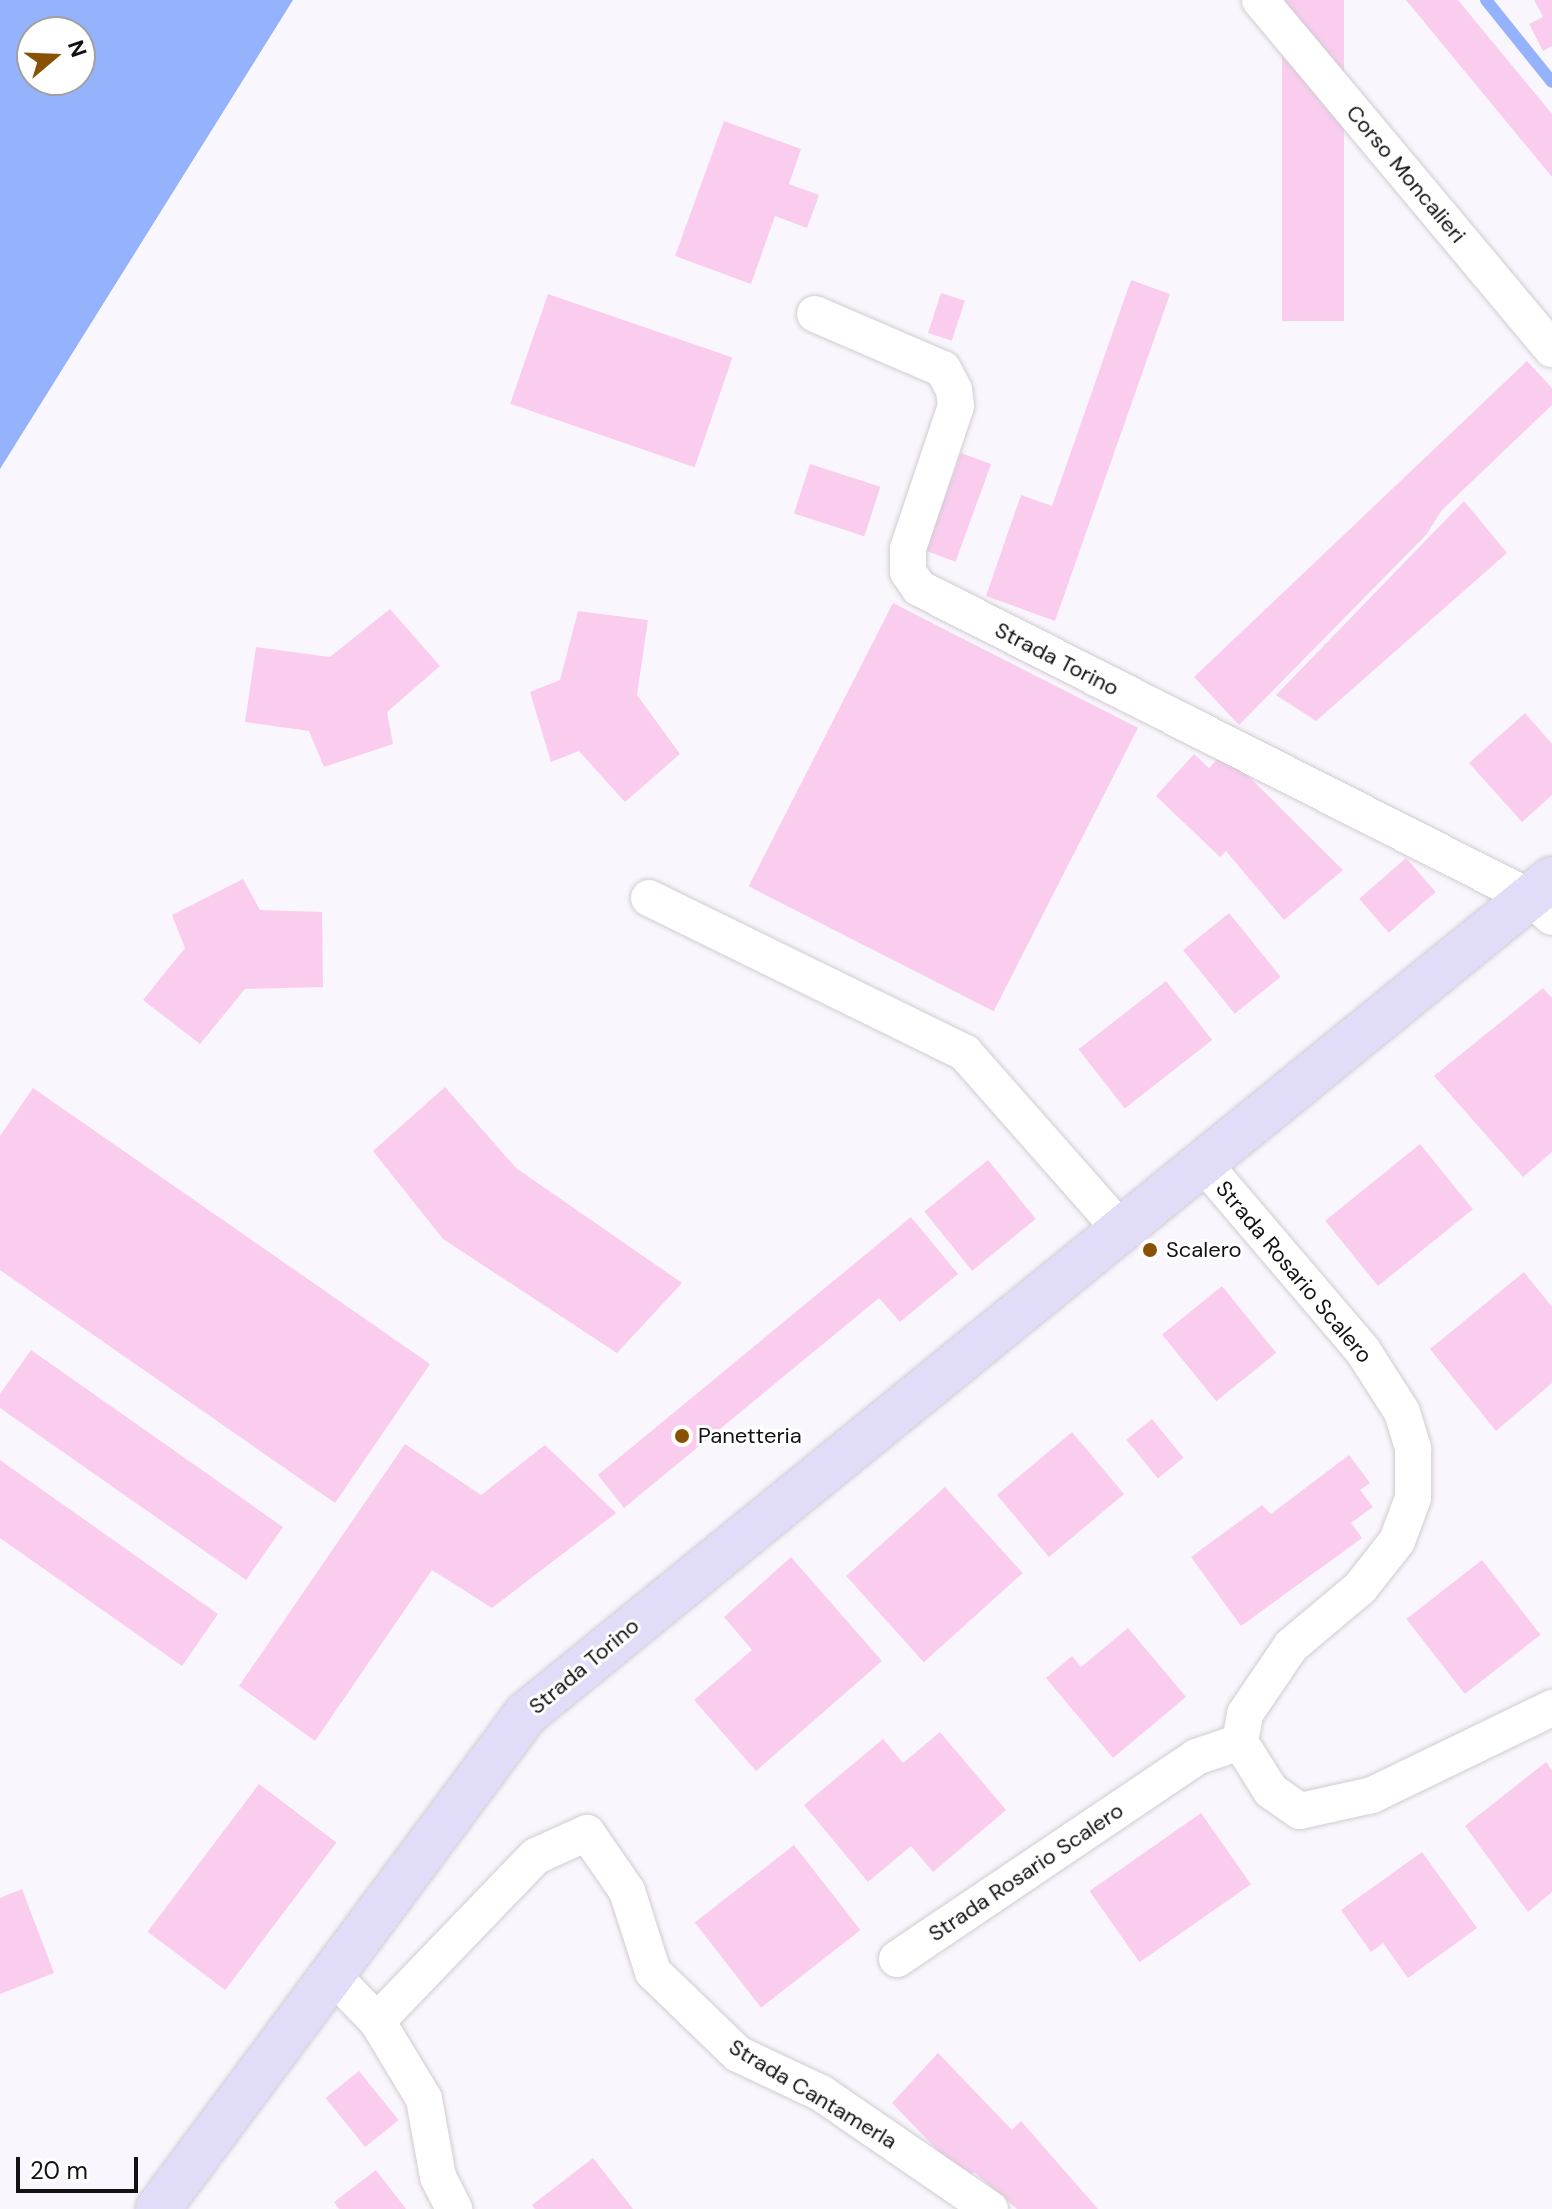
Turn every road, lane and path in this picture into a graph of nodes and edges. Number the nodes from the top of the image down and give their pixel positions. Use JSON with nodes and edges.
{"nodes":[{"id":1,"x":1260,"y":0,"type":"edge"},
{"id":2,"x":815,"y":314,"type":"dead end"},
{"id":3,"x":1552,"y":349,"type":"edge"},
{"id":4,"x":649,"y":898,"type":"dead end"},
{"id":5,"x":1544,"y":898,"type":"edge"},
{"id":6,"x":1204,"y":1164,"type":"junction"},
{"id":7,"x":1122,"y":1231,"type":"junction"},
{"id":8,"x":1552,"y":1708,"type":"edge"},
{"id":9,"x":1240,"y":1742,"type":"junction"},
{"id":10,"x":897,"y":1959,"type":"dead end"},
{"id":11,"x":334,"y":1977,"type":"junction"},
{"id":12,"x":377,"y":2021,"type":"junction"},
{"id":13,"x":158,"y":2209,"type":"edge"},
{"id":14,"x":454,"y":2209,"type":"edge"},
{"id":15,"x":990,"y":2209,"type":"edge"}],
"edges":[{"from":1,"to":3,"type":"street","name":"Corso Moncalieri"},
{"from":2,"to":5,"type":"street","name":"Strada Torino"},
{"from":4,"to":7,"type":"street"},
{"from":5,"to":6,"type":"main road","name":"Strada Torino"},
{"from":6,"to":7,"type":"main road","name":"Strada Torino"},
{"from":6,"to":9,"type":"street","name":"Strada Rosario Scalero"},
{"from":7,"to":11,"type":"main road","name":"Strada Torino"},
{"from":8,"to":9,"type":"street"},
{"from":9,"to":10,"type":"street","name":"Strada Rosario Scalero"},
{"from":11,"to":12,"type":"street"},
{"from":11,"to":13,"type":"main road","name":"Strada Torino"},
{"from":12,"to":14,"type":"street"},
{"from":12,"to":15,"type":"street","name":"Strada Cantamerla"}]}
